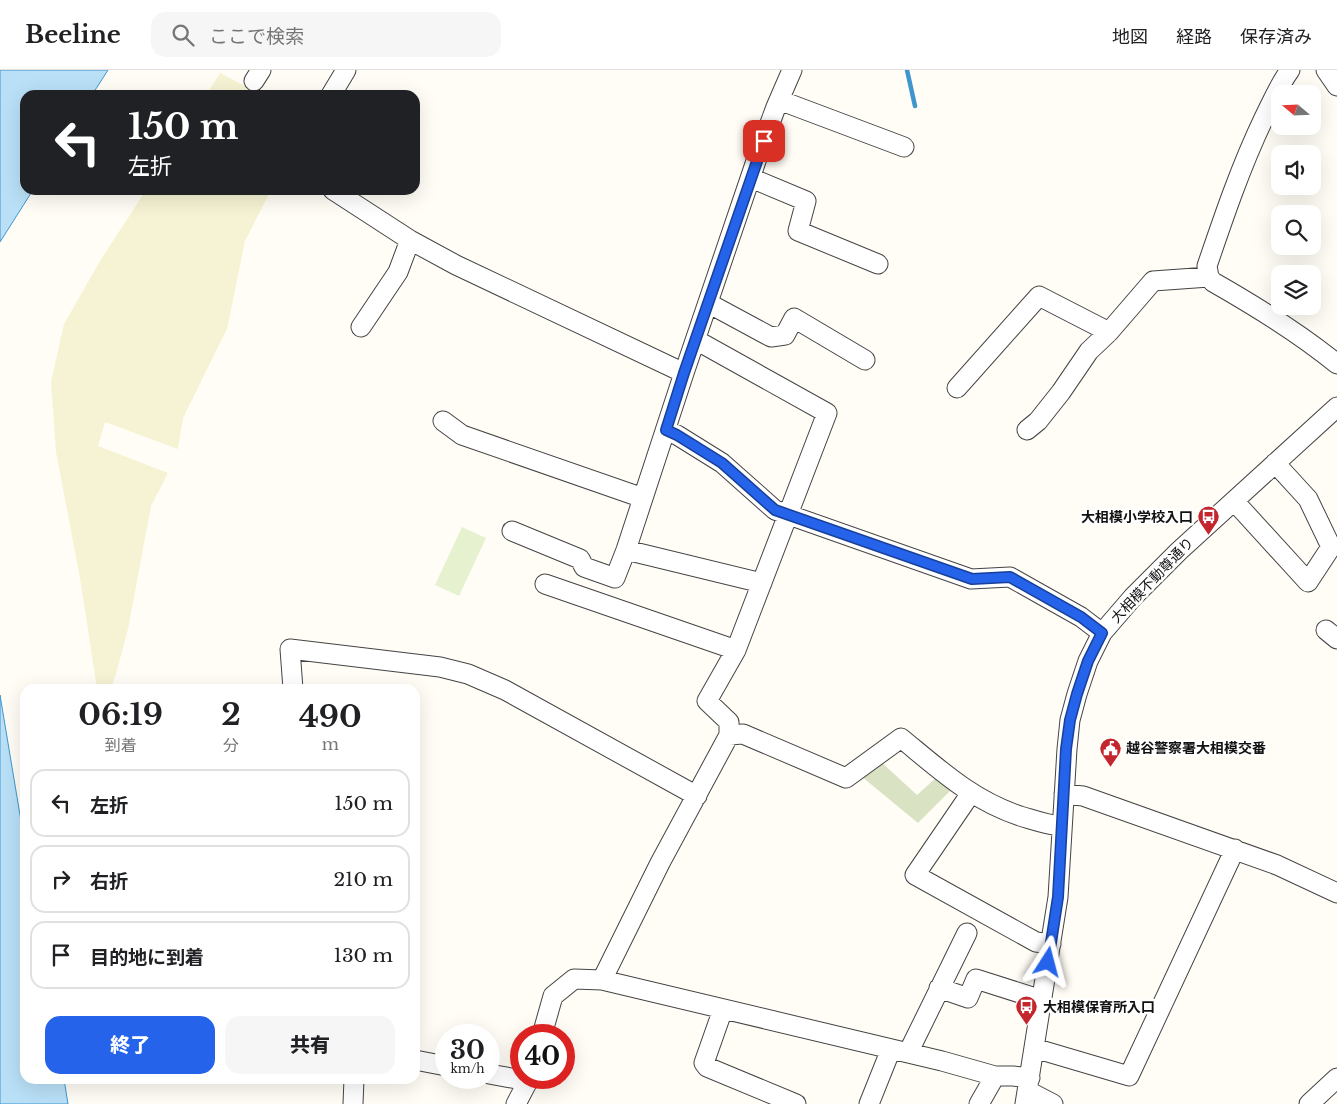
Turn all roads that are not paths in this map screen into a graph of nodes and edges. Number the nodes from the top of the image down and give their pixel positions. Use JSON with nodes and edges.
{"nodes":[{"id":1,"x":346,"y":70,"type":"edge"},
{"id":2,"x":792,"y":70,"type":"edge"},
{"id":3,"x":1290,"y":70,"type":"edge"},
{"id":4,"x":1326,"y":70,"type":"edge"},
{"id":5,"x":1337,"y":86,"type":"edge"},
{"id":6,"x":333,"y":90,"type":"edge"},
{"id":7,"x":779,"y":100,"type":"junction"},
{"id":8,"x":904,"y":147,"type":"dead end"},
{"id":9,"x":751,"y":178,"type":"junction"},
{"id":10,"x":340,"y":195,"type":"edge"},
{"id":11,"x":410,"y":240,"type":"junction"},
{"id":12,"x":878,"y":264,"type":"dead end"},
{"id":13,"x":1209,"y":277,"type":"junction"},
{"id":14,"x":708,"y":303,"type":"junction"},
{"id":15,"x":361,"y":327,"type":"dead end"},
{"id":16,"x":1110,"y":332,"type":"junction"},
{"id":17,"x":696,"y":340,"type":"junction"},
{"id":18,"x":865,"y":360,"type":"dead end"},
{"id":19,"x":1337,"y":364,"type":"edge"},
{"id":20,"x":684,"y":373,"type":"junction"},
{"id":21,"x":957,"y":388,"type":"dead end"},
{"id":22,"x":1335,"y":412,"type":"edge"},
{"id":23,"x":443,"y":421,"type":"dead end"},
{"id":24,"x":666,"y":430,"type":"junction"},
{"id":25,"x":1027,"y":430,"type":"dead end"},
{"id":26,"x":1275,"y":463,"type":"junction"},
{"id":27,"x":643,"y":498,"type":"junction"},
{"id":28,"x":1234,"y":501,"type":"junction"},
{"id":29,"x":787,"y":514,"type":"junction"},
{"id":30,"x":512,"y":531,"type":"dead end"},
{"id":31,"x":626,"y":550,"type":"junction"},
{"id":32,"x":762,"y":583,"type":"junction"},
{"id":33,"x":545,"y":584,"type":"dead end"},
{"id":34,"x":1102,"y":633,"type":"junction"},
{"id":35,"x":736,"y":650,"type":"junction"},
{"id":36,"x":294,"y":684,"type":"edge"},
{"id":37,"x":729,"y":735,"type":"junction"},
{"id":38,"x":970,"y":793,"type":"junction"},
{"id":39,"x":1064,"y":794,"type":"junction"},
{"id":40,"x":697,"y":796,"type":"junction"},
{"id":41,"x":1061,"y":826,"type":"junction"},
{"id":42,"x":1235,"y":849,"type":"junction"},
{"id":43,"x":1337,"y":894,"type":"edge"},
{"id":44,"x":967,"y":933,"type":"dead end"},
{"id":45,"x":1051,"y":944,"type":"junction"},
{"id":46,"x":602,"y":980,"type":"junction"},
{"id":47,"x":938,"y":988,"type":"junction"},
{"id":48,"x":1042,"y":1000,"type":"junction"},
{"id":49,"x":724,"y":1009,"type":"junction"},
{"id":50,"x":545,"y":1024,"type":"edge"},
{"id":51,"x":1034,"y":1048,"type":"junction"},
{"id":52,"x":899,"y":1051,"type":"junction"},
{"id":53,"x":420,"y":1061,"type":"edge"},
{"id":54,"x":435,"y":1064,"type":"edge"},
{"id":55,"x":995,"y":1076,"type":"junction"},
{"id":56,"x":1337,"y":1078,"type":"edge"},
{"id":57,"x":354,"y":1084,"type":"edge"},
{"id":58,"x":523,"y":1089,"type":"edge"},
{"id":59,"x":1028,"y":1091,"type":"edge"},
{"id":60,"x":354,"y":1104,"type":"edge"},
{"id":61,"x":516,"y":1104,"type":"edge"},
{"id":62,"x":796,"y":1104,"type":"edge"},
{"id":63,"x":869,"y":1104,"type":"edge"},
{"id":64,"x":979,"y":1104,"type":"edge"},
{"id":65,"x":1053,"y":1104,"type":"edge"},
{"id":66,"x":1309,"y":1104,"type":"edge"}],
"edges":[{"from":1,"to":6,"type":"street"},
{"from":2,"to":7,"type":"street"},
{"from":3,"to":13,"type":"street"},
{"from":4,"to":5,"type":"street"},
{"from":7,"to":8,"type":"street"},
{"from":7,"to":9,"type":"street"},
{"from":9,"to":12,"type":"street"},
{"from":9,"to":14,"type":"street"},
{"from":10,"to":11,"type":"street"},
{"from":11,"to":15,"type":"street"},
{"from":11,"to":20,"type":"street"},
{"from":13,"to":16,"type":"street"},
{"from":13,"to":19,"type":"street"},
{"from":14,"to":17,"type":"street"},
{"from":14,"to":18,"type":"street"},
{"from":16,"to":21,"type":"street"},
{"from":16,"to":25,"type":"street"},
{"from":17,"to":20,"type":"street"},
{"from":17,"to":29,"type":"street"},
{"from":20,"to":24,"type":"street"},
{"from":22,"to":26,"type":"street","name":"大相模不動尊通り"},
{"from":23,"to":27,"type":"street"},
{"from":24,"to":27,"type":"street"},
{"from":24,"to":29,"type":"street"},
{"from":26,"to":28,"type":"street","name":"大相模不動尊通り"},
{"from":26,"to":28,"type":"street"},
{"from":27,"to":31,"type":"street"},
{"from":28,"to":34,"type":"street","name":"大相模不動尊通り"},
{"from":29,"to":32,"type":"street"},
{"from":29,"to":34,"type":"street"},
{"from":30,"to":31,"type":"street"},
{"from":31,"to":32,"type":"street"},
{"from":32,"to":35,"type":"street"},
{"from":33,"to":35,"type":"street"},
{"from":34,"to":39,"type":"street","name":"大相模不動尊通り"},
{"from":35,"to":37,"type":"street"},
{"from":36,"to":40,"type":"street"},
{"from":37,"to":38,"type":"street"},
{"from":37,"to":40,"type":"street"},
{"from":38,"to":41,"type":"street"},
{"from":38,"to":45,"type":"street"},
{"from":39,"to":41,"type":"street","name":"大相模不動尊通り"},
{"from":39,"to":42,"type":"street"},
{"from":40,"to":46,"type":"street"},
{"from":41,"to":45,"type":"street","name":"大相模不動尊通り"},
{"from":42,"to":43,"type":"street"},
{"from":42,"to":51,"type":"street"},
{"from":44,"to":47,"type":"street"},
{"from":45,"to":48,"type":"street","name":"大相模不動尊通り"},
{"from":46,"to":49,"type":"street"},
{"from":46,"to":50,"type":"street"},
{"from":47,"to":48,"type":"street"},
{"from":47,"to":52,"type":"street"},
{"from":48,"to":51,"type":"street","name":"大相模不動尊通り"},
{"from":49,"to":52,"type":"street"},
{"from":49,"to":62,"type":"street"},
{"from":51,"to":59,"type":"street","name":"大相模不動尊通り"},
{"from":52,"to":55,"type":"street"},
{"from":52,"to":63,"type":"street"},
{"from":53,"to":54,"type":"street"},
{"from":55,"to":59,"type":"street"},
{"from":55,"to":64,"type":"street"},
{"from":56,"to":66,"type":"street"},
{"from":57,"to":60,"type":"street"},
{"from":58,"to":61,"type":"street"},
{"from":59,"to":65,"type":"street"}]}
